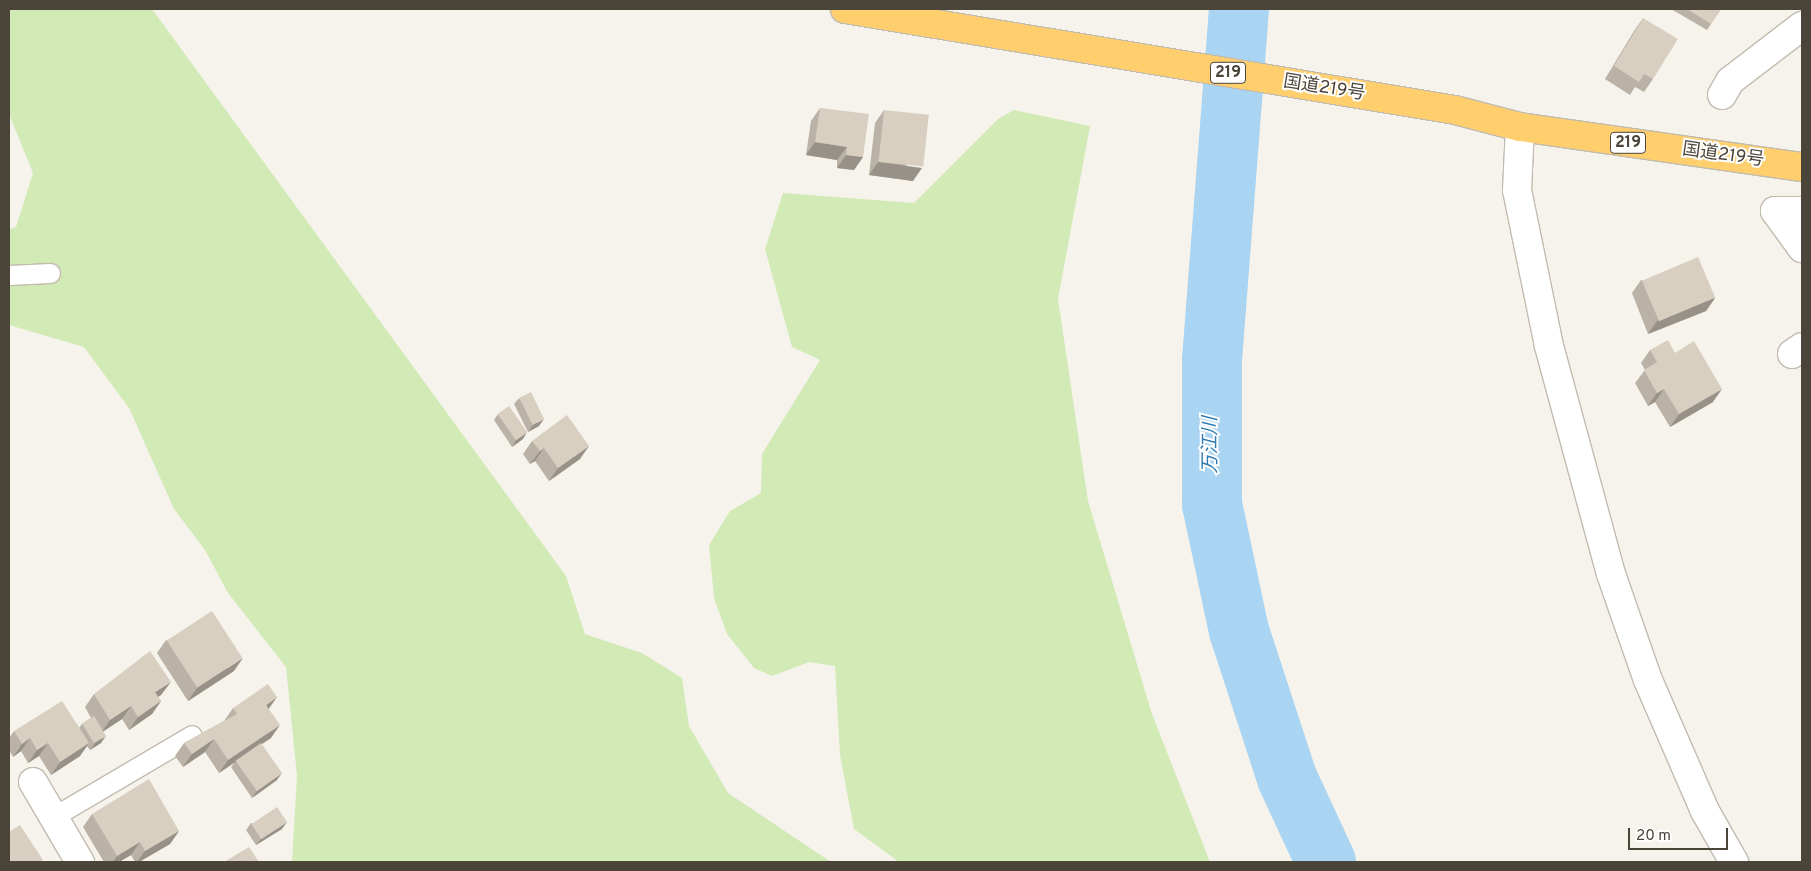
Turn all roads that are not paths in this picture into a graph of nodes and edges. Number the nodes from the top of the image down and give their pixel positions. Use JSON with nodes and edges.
{"nodes":[{"id":1,"x":845,"y":9,"type":"edge"},
{"id":2,"x":1802,"y":26,"type":"edge"},
{"id":3,"x":1722,"y":95,"type":"dead end"},
{"id":4,"x":1520,"y":127,"type":"junction"},
{"id":5,"x":1802,"y":168,"type":"edge"},
{"id":6,"x":1802,"y":211,"type":"edge"},
{"id":7,"x":1802,"y":248,"type":"edge"},
{"id":8,"x":50,"y":273,"type":"dead end"},
{"id":9,"x":9,"y":275,"type":"edge"},
{"id":10,"x":192,"y":735,"type":"dead end"},
{"id":11,"x":33,"y":782,"type":"dead end"},
{"id":12,"x":52,"y":817,"type":"junction"},
{"id":13,"x":80,"y":862,"type":"edge"},
{"id":14,"x":1734,"y":862,"type":"edge"}],
"edges":[{"from":1,"to":4,"type":"highway","name":"国道219号","number":"219"},
{"from":2,"to":3,"type":"street"},
{"from":4,"to":5,"type":"highway","name":"国道219号","number":"219"},
{"from":4,"to":14,"type":"street"},
{"from":6,"to":7,"type":"street"},
{"from":8,"to":9,"type":"lane"},
{"from":10,"to":12,"type":"lane"},
{"from":11,"to":12,"type":"street"},
{"from":12,"to":13,"type":"street"}]}
